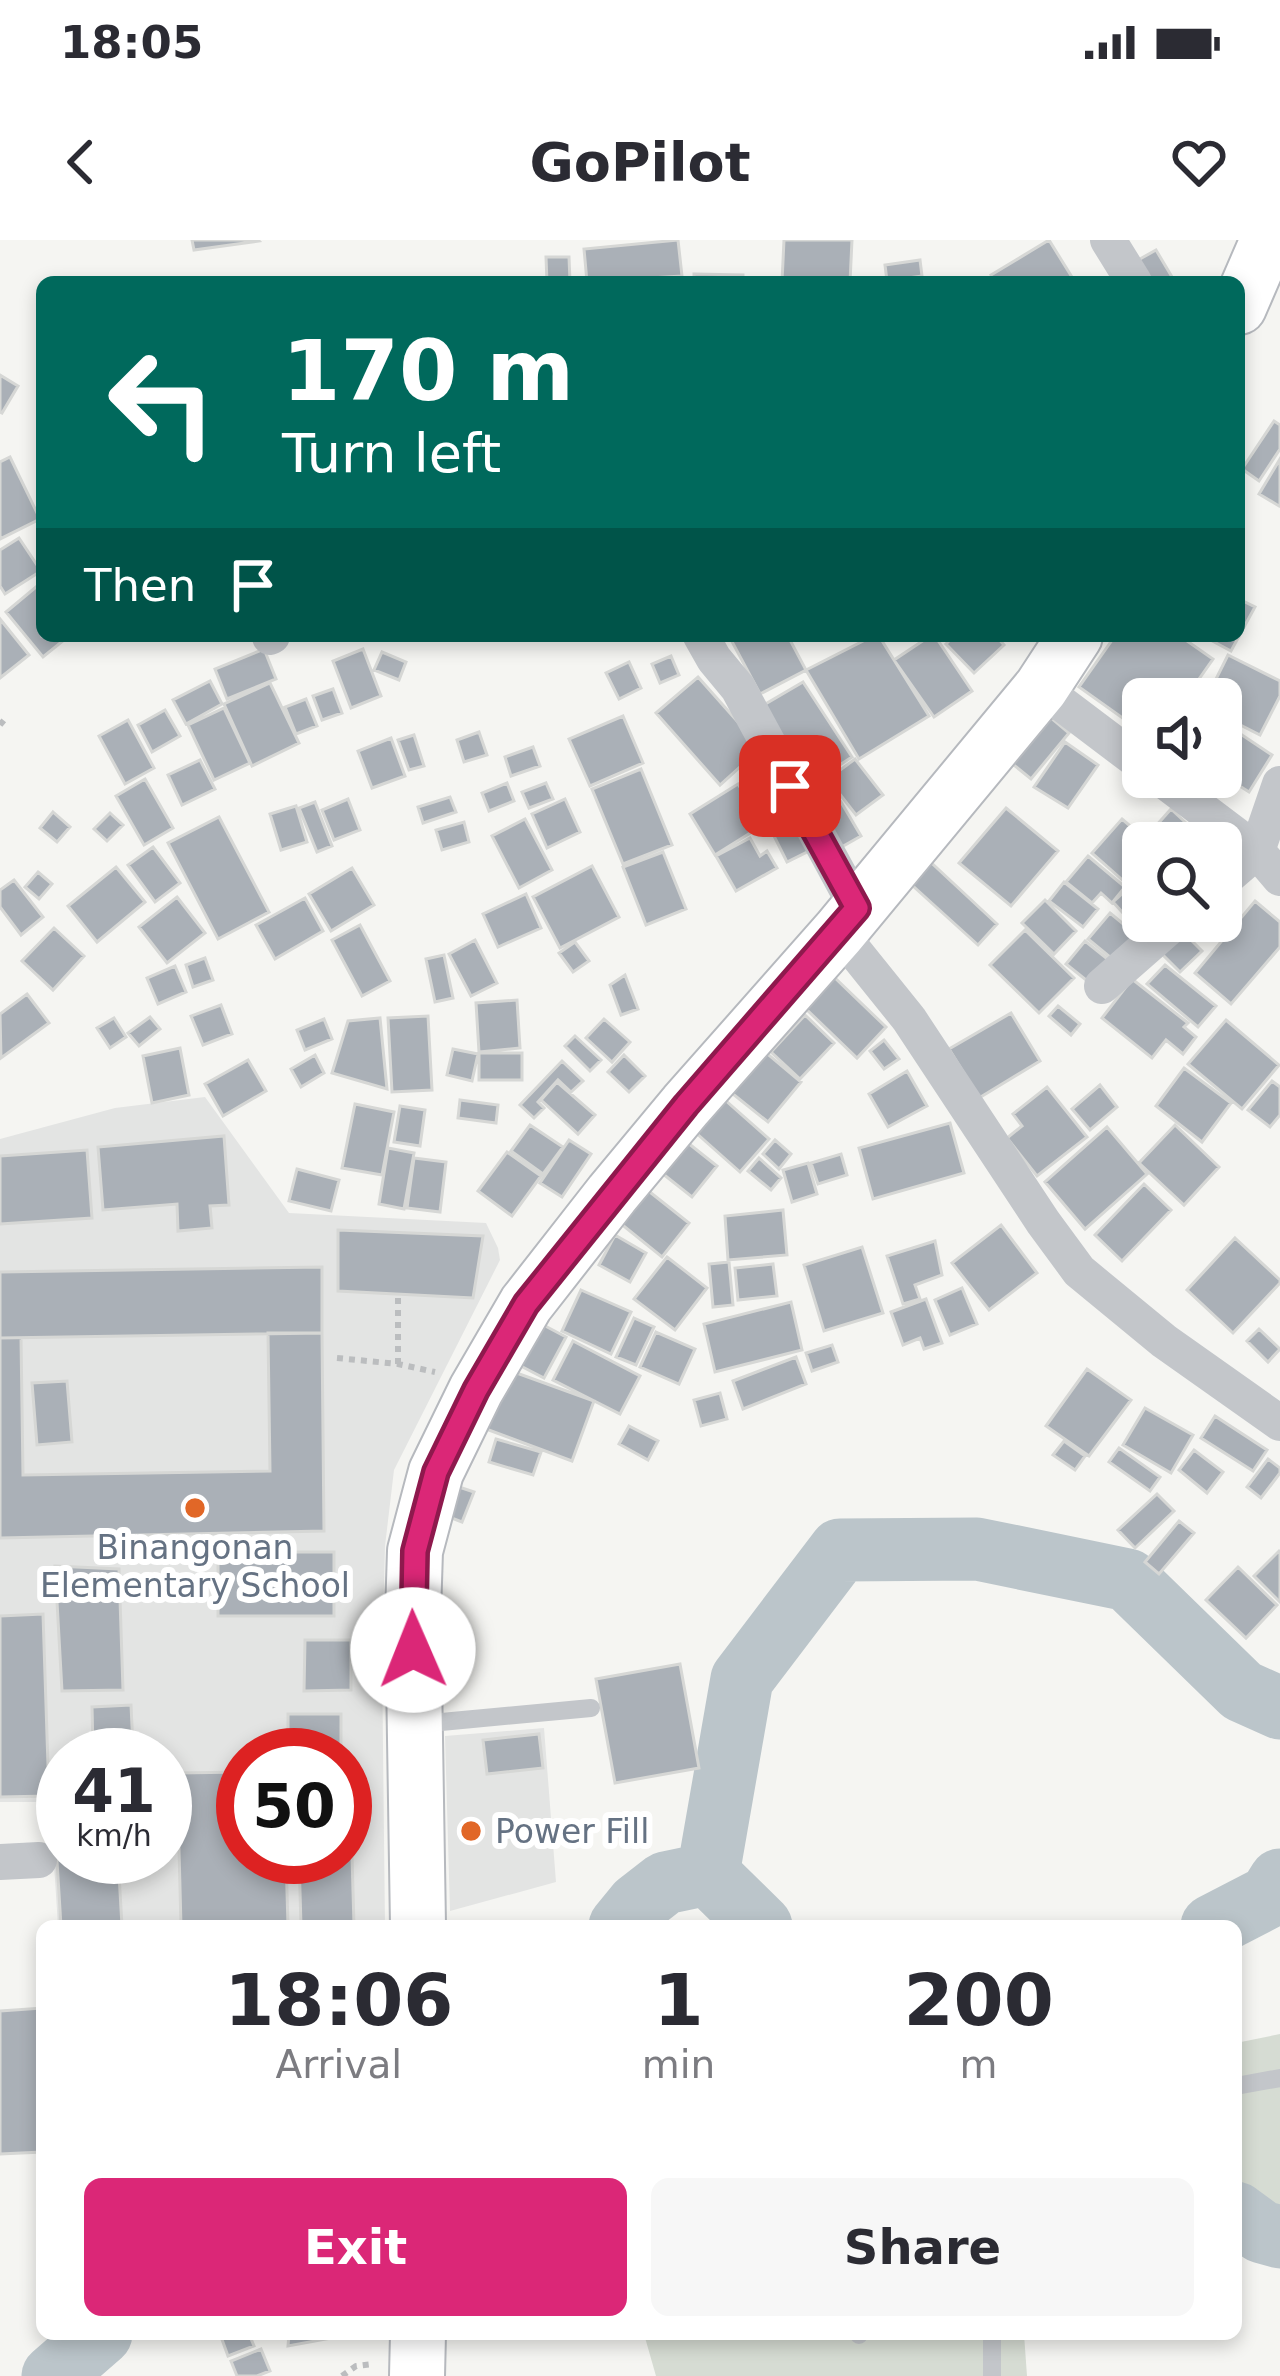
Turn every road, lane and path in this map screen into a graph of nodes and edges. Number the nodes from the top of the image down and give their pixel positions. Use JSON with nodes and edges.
{"nodes":[{"id":1,"x":1108,"y":240,"type":"edge"},
{"id":2,"x":1268,"y":240,"type":"edge"},
{"id":3,"x":1130,"y":276,"type":"edge"},
{"id":4,"x":1245,"y":293,"type":"edge"},
{"id":5,"x":705,"y":642,"type":"edge"},
{"id":6,"x":1072,"y":642,"type":"edge"},
{"id":7,"x":1041,"y":688,"type":"junction"},
{"id":8,"x":1122,"y":749,"type":"edge"},
{"id":9,"x":1280,"y":784,"type":"edge"},
{"id":10,"x":1185,"y":798,"type":"edge"},
{"id":11,"x":1268,"y":865,"type":"edge"},
{"id":12,"x":848,"y":920,"type":"junction"},
{"id":13,"x":1152,"y":942,"type":"edge"},
{"id":14,"x":1102,"y":986,"type":"dead end"},
{"id":15,"x":398,"y":1295,"type":"dead end"},
{"id":16,"x":338,"y":1358,"type":"dead end"},
{"id":17,"x":398,"y":1364,"type":"junction"},
{"id":18,"x":439,"y":1372,"type":"dead end"},
{"id":19,"x":1280,"y":1423,"type":"edge"},
{"id":20,"x":591,"y":1708,"type":"dead end"},
{"id":21,"x":415,"y":1724,"type":"junction"},
{"id":22,"x":36,"y":1860,"type":"edge"},
{"id":23,"x":0,"y":1862,"type":"edge"},
{"id":24,"x":418,"y":1920,"type":"edge"},
{"id":25,"x":1280,"y":2078,"type":"edge"},
{"id":26,"x":1242,"y":2085,"type":"edge"},
{"id":27,"x":418,"y":2340,"type":"edge"},
{"id":28,"x":992,"y":2340,"type":"edge"},
{"id":29,"x":417,"y":2376,"type":"edge"},
{"id":30,"x":992,"y":2376,"type":"edge"}],
"edges":[{"from":1,"to":3,"type":"street"},
{"from":2,"to":4,"type":"main road"},
{"from":5,"to":12,"type":"street"},
{"from":6,"to":7,"type":"main road"},
{"from":7,"to":8,"type":"street"},
{"from":7,"to":12,"type":"main road"},
{"from":9,"to":11,"type":"street"},
{"from":10,"to":11,"type":"street"},
{"from":12,"to":19,"type":"street"},
{"from":12,"to":21,"type":"main road"},
{"from":13,"to":14,"type":"street"},
{"from":15,"to":17,"type":"path"},
{"from":16,"to":17,"type":"path"},
{"from":17,"to":18,"type":"path"},
{"from":20,"to":21,"type":"lane"},
{"from":21,"to":24,"type":"main road"},
{"from":22,"to":23,"type":"street"},
{"from":25,"to":26,"type":"lane"},
{"from":27,"to":29,"type":"main road"},
{"from":28,"to":30,"type":"lane"}]}
